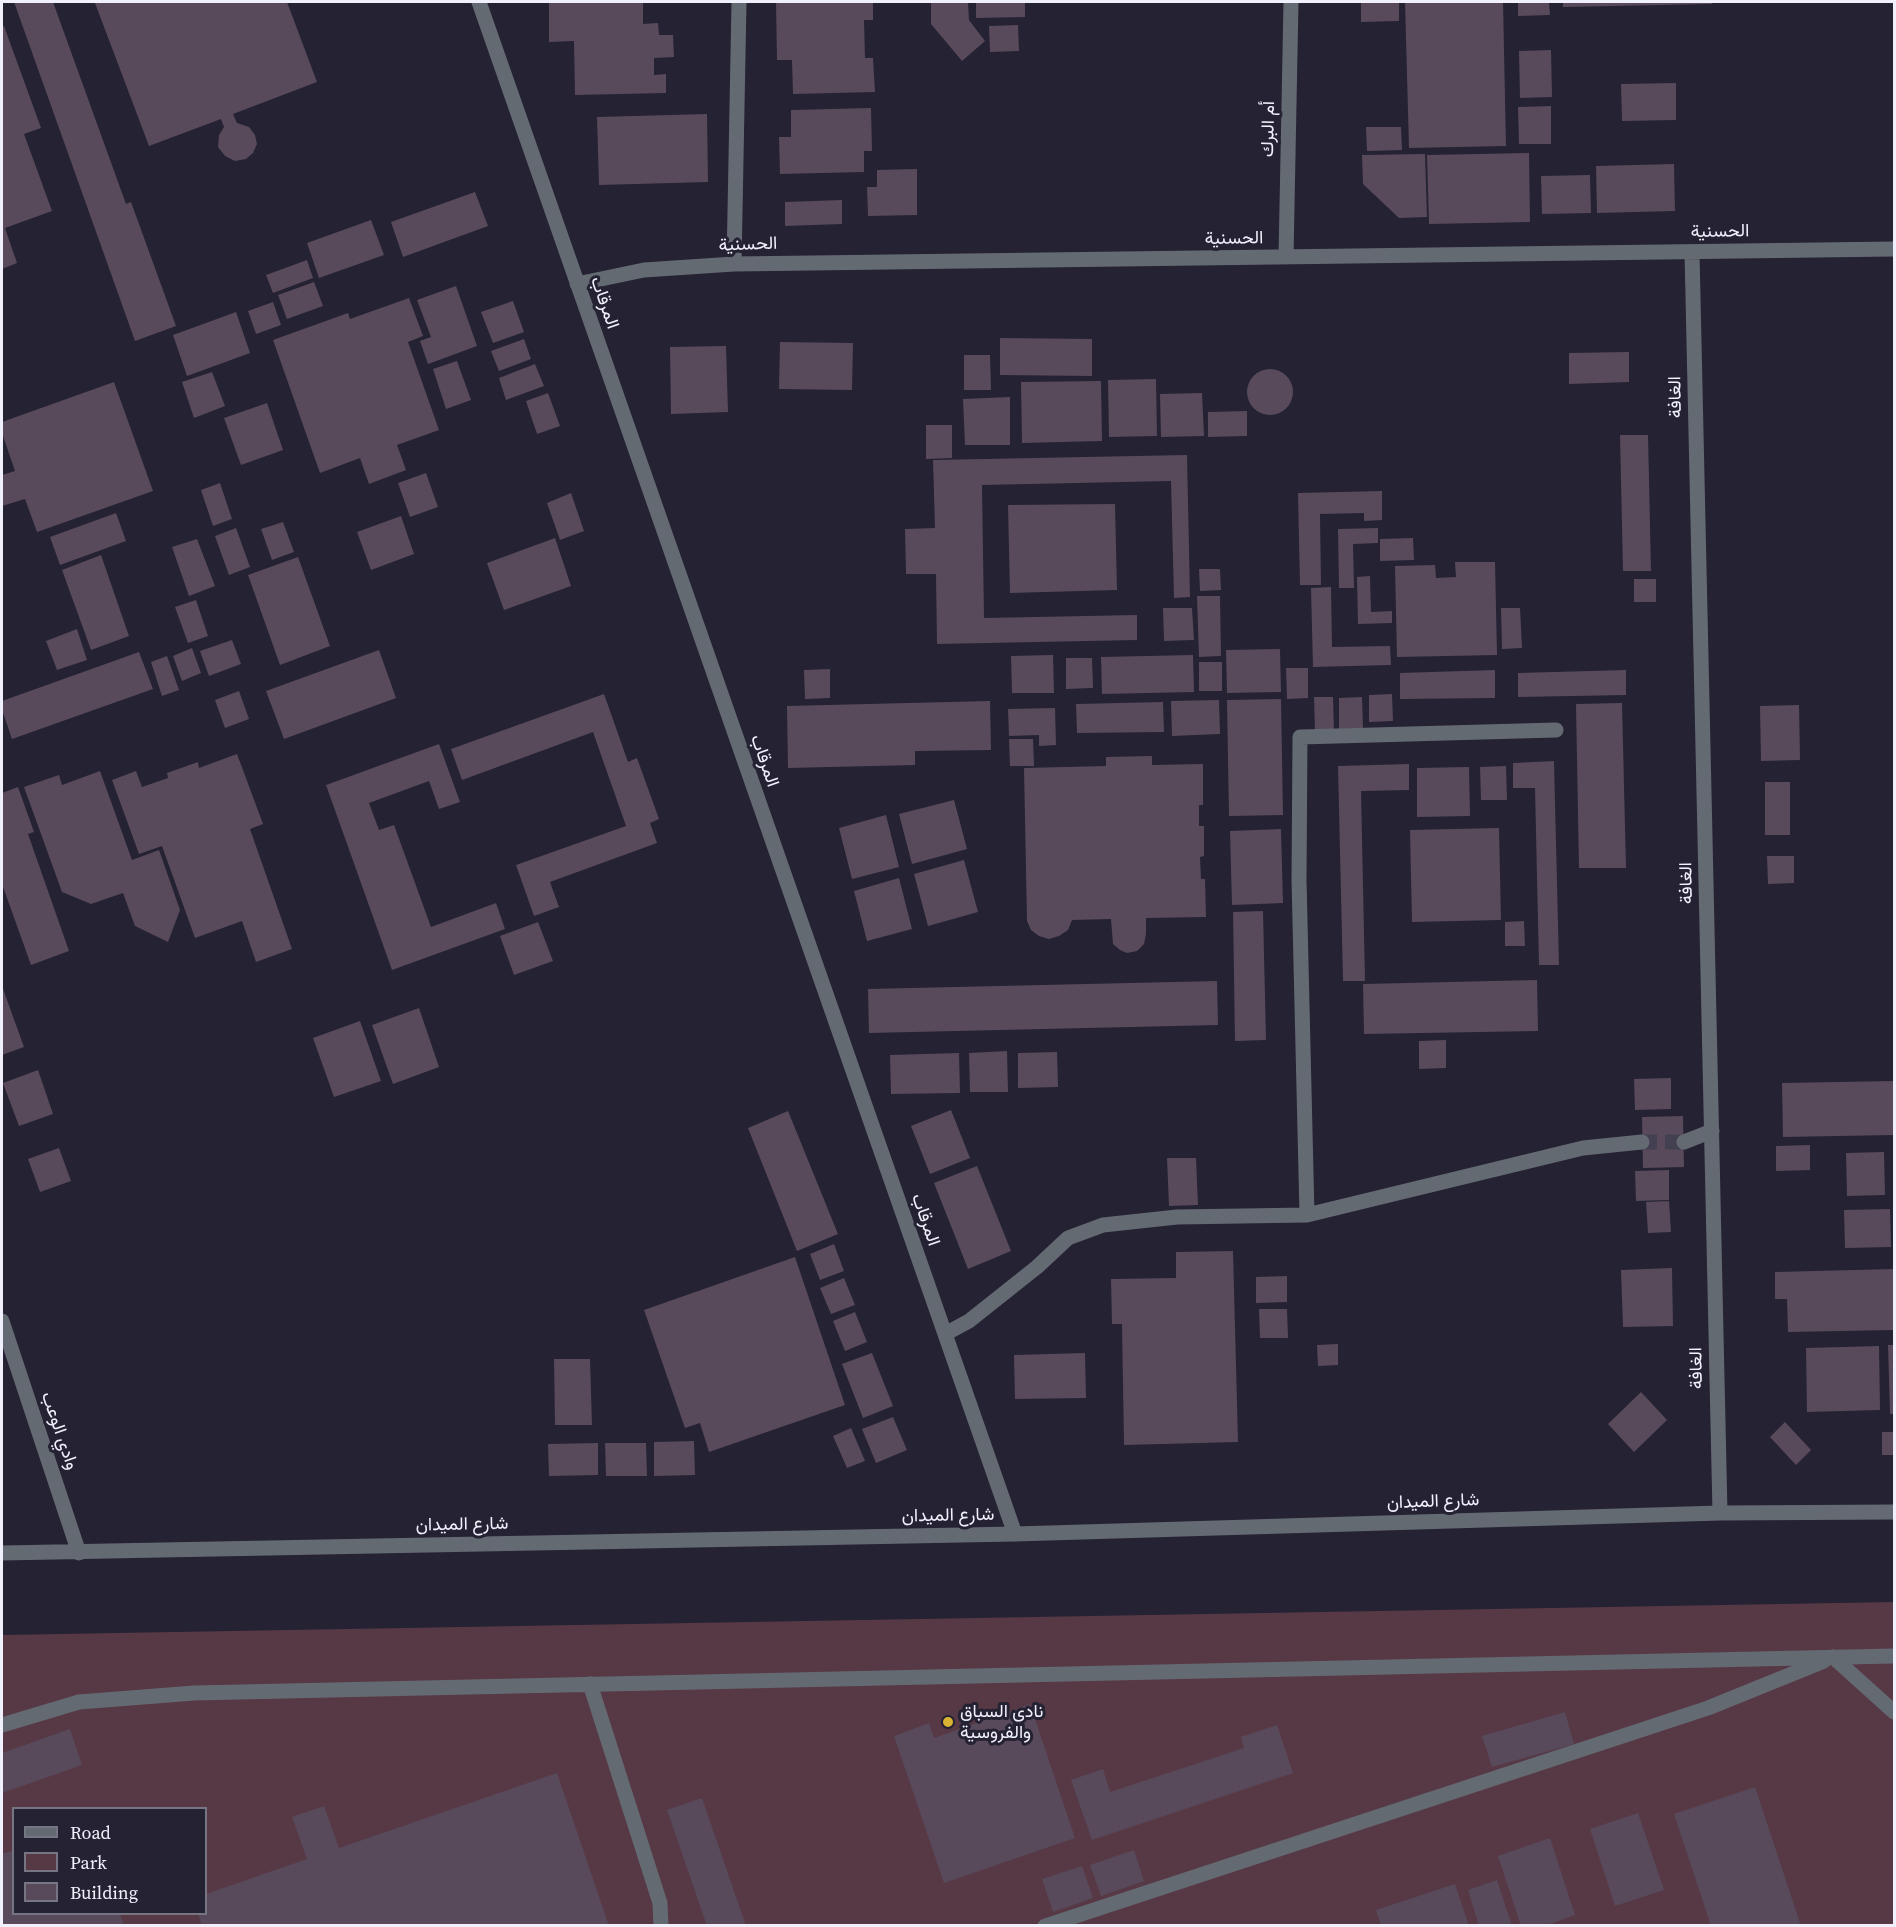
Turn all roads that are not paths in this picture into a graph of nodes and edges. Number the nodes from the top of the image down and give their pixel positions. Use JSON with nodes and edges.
{"nodes":[{"id":1,"x":479,"y":2,"type":"edge"},
{"id":2,"x":739,"y":2,"type":"edge"},
{"id":3,"x":1291,"y":2,"type":"edge"},
{"id":4,"x":1894,"y":249,"type":"edge"},
{"id":5,"x":1692,"y":252,"type":"junction"},
{"id":6,"x":1287,"y":257,"type":"junction"},
{"id":7,"x":734,"y":264,"type":"junction"},
{"id":8,"x":577,"y":284,"type":"junction"},
{"id":9,"x":1556,"y":730,"type":"dead end"},
{"id":10,"x":1712,"y":1131,"type":"junction"},
{"id":11,"x":1642,"y":1142,"type":"tunnel mouth"},
{"id":12,"x":1684,"y":1142,"type":"tunnel mouth"},
{"id":13,"x":1307,"y":1215,"type":"junction"},
{"id":14,"x":2,"y":1321,"type":"edge"},
{"id":15,"x":945,"y":1334,"type":"junction"},
{"id":16,"x":1894,"y":1512,"type":"edge"},
{"id":17,"x":1720,"y":1513,"type":"junction"},
{"id":18,"x":1015,"y":1534,"type":"junction"},
{"id":19,"x":2,"y":1553,"type":"edge"},
{"id":20,"x":79,"y":1553,"type":"junction"},
{"id":21,"x":1894,"y":1656,"type":"edge"},
{"id":22,"x":1833,"y":1658,"type":"junction"},
{"id":23,"x":590,"y":1684,"type":"junction"},
{"id":24,"x":1894,"y":1712,"type":"edge"},
{"id":25,"x":2,"y":1725,"type":"edge"},
{"id":26,"x":661,"y":1926,"type":"edge"},
{"id":27,"x":1045,"y":1926,"type":"edge"}],
"edges":[{"from":1,"to":8,"type":"street","name":"المرقاب"},
{"from":2,"to":7,"type":"street"},
{"from":3,"to":6,"type":"street","name":"أم البرك"},
{"from":4,"to":5,"type":"street","name":"الحسنية"},
{"from":5,"to":6,"type":"street","name":"الحسنية"},
{"from":5,"to":10,"type":"street","name":"الغافة"},
{"from":6,"to":7,"type":"street","name":"الحسنية"},
{"from":7,"to":8,"type":"street","name":"الحسنية"},
{"from":8,"to":15,"type":"street","name":"المرقاب"},
{"from":9,"to":13,"type":"street"},
{"from":10,"to":12,"type":"street"},
{"from":10,"to":17,"type":"street","name":"الغافة"},
{"from":11,"to":13,"type":"street"},
{"from":13,"to":15,"type":"street"},
{"from":14,"to":20,"type":"street","name":"وادي الوعب"},
{"from":15,"to":18,"type":"street","name":"المرقاب"},
{"from":16,"to":17,"type":"street","name":"شارع الميدان"},
{"from":17,"to":18,"type":"street","name":"شارع الميدان"},
{"from":18,"to":20,"type":"street","name":"شارع الميدان"},
{"from":19,"to":20,"type":"street","name":"شارع الميدان"},
{"from":21,"to":22,"type":"street"},
{"from":22,"to":23,"type":"street"},
{"from":22,"to":24,"type":"street"},
{"from":22,"to":27,"type":"street"},
{"from":23,"to":25,"type":"street"},
{"from":23,"to":26,"type":"street"}]}
